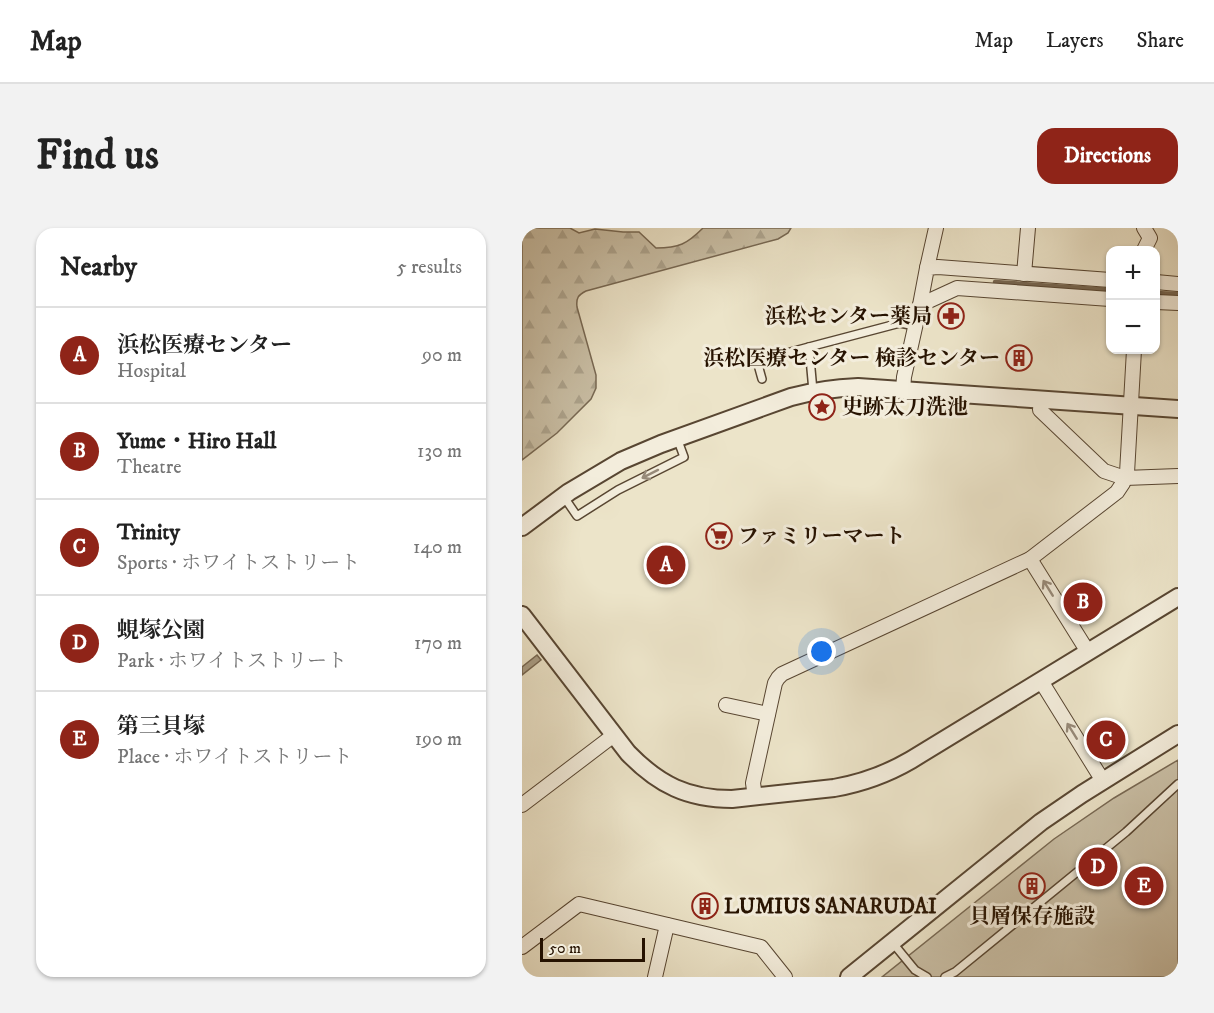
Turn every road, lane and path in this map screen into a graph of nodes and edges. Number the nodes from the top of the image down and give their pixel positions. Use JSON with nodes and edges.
{"nodes":[{"id":1,"x":936,"y":228,"type":"edge"},
{"id":2,"x":1028,"y":228,"type":"edge"},
{"id":3,"x":927,"y":268,"type":"junction"},
{"id":4,"x":1024,"y":274,"type":"junction"},
{"id":5,"x":1106,"y":280,"type":"edge"},
{"id":6,"x":1160,"y":282,"type":"edge"},
{"id":7,"x":1178,"y":284,"type":"edge"},
{"id":8,"x":1106,"y":299,"type":"edge"},
{"id":9,"x":1160,"y":302,"type":"edge"},
{"id":10,"x":1178,"y":303,"type":"edge"},
{"id":11,"x":920,"y":305,"type":"junction"},
{"id":12,"x":915,"y":326,"type":"junction"},
{"id":13,"x":809,"y":347,"type":"junction"},
{"id":14,"x":1134,"y":354,"type":"edge"},
{"id":15,"x":762,"y":379,"type":"dead end"},
{"id":16,"x":903,"y":390,"type":"junction"},
{"id":17,"x":813,"y":391,"type":"junction"},
{"id":18,"x":1041,"y":399,"type":"junction"},
{"id":19,"x":1130,"y":406,"type":"junction"},
{"id":20,"x":1178,"y":409,"type":"edge"},
{"id":21,"x":677,"y":438,"type":"junction"},
{"id":22,"x":1178,"y":476,"type":"edge"},
{"id":23,"x":1125,"y":478,"type":"junction"},
{"id":24,"x":563,"y":496,"type":"junction"},
{"id":25,"x":522,"y":527,"type":"edge"},
{"id":26,"x":1030,"y":559,"type":"junction"},
{"id":27,"x":1178,"y":597,"type":"edge"},
{"id":28,"x":522,"y":615,"type":"edge"},
{"id":29,"x":1088,"y":652,"type":"junction"},
{"id":30,"x":1041,"y":681,"type":"junction"},
{"id":31,"x":726,"y":705,"type":"dead end"},
{"id":32,"x":768,"y":714,"type":"junction"},
{"id":33,"x":1178,"y":734,"type":"edge"},
{"id":34,"x":614,"y":735,"type":"junction"},
{"id":35,"x":1103,"y":781,"type":"junction"},
{"id":36,"x":1178,"y":784,"type":"edge"},
{"id":37,"x":755,"y":797,"type":"junction"},
{"id":38,"x":522,"y":805,"type":"edge"},
{"id":39,"x":667,"y":925,"type":"junction"},
{"id":40,"x":892,"y":942,"type":"junction"},
{"id":41,"x":522,"y":947,"type":"edge"},
{"id":42,"x":655,"y":977,"type":"edge"},
{"id":43,"x":785,"y":977,"type":"edge"},
{"id":44,"x":849,"y":977,"type":"edge"},
{"id":45,"x":927,"y":977,"type":"edge"},
{"id":46,"x":945,"y":977,"type":"edge"}],
"edges":[{"from":1,"to":3,"type":"street"},
{"from":2,"to":4,"type":"street"},
{"from":3,"to":4,"type":"street"},
{"from":3,"to":11,"type":"street"},
{"from":4,"to":5,"type":"street"},
{"from":6,"to":7,"type":"street"},
{"from":8,"to":11,"type":"street"},
{"from":9,"to":10,"type":"street"},
{"from":11,"to":12,"type":"street"},
{"from":12,"to":13,"type":"lane"},
{"from":12,"to":16,"type":"street"},
{"from":13,"to":15,"type":"lane"},
{"from":13,"to":17,"type":"lane"},
{"from":14,"to":19,"type":"street"},
{"from":16,"to":17,"type":"street"},
{"from":16,"to":18,"type":"street"},
{"from":17,"to":21,"type":"street"},
{"from":18,"to":19,"type":"street"},
{"from":18,"to":23,"type":"street"},
{"from":19,"to":20,"type":"street"},
{"from":19,"to":23,"type":"street"},
{"from":21,"to":24,"type":"street"},
{"from":21,"to":24,"type":"lane","one_way":true},
{"from":22,"to":23,"type":"street"},
{"from":23,"to":26,"type":"street"},
{"from":24,"to":25,"type":"street"},
{"from":29,"to":26,"type":"street","one_way":true},
{"from":26,"to":32,"type":"street"},
{"from":27,"to":29,"type":"street"},
{"from":28,"to":34,"type":"street"},
{"from":29,"to":30,"type":"street"},
{"from":35,"to":30,"type":"street","one_way":true},
{"from":30,"to":37,"type":"street"},
{"from":31,"to":32,"type":"street"},
{"from":32,"to":37,"type":"street"},
{"from":33,"to":35,"type":"street"},
{"from":34,"to":37,"type":"street"},
{"from":34,"to":38,"type":"street"},
{"from":35,"to":40,"type":"street"},
{"from":36,"to":46,"type":"lane"},
{"from":39,"to":41,"type":"street"},
{"from":39,"to":42,"type":"street"},
{"from":39,"to":43,"type":"street"},
{"from":40,"to":44,"type":"street"},
{"from":40,"to":45,"type":"lane"}]}
